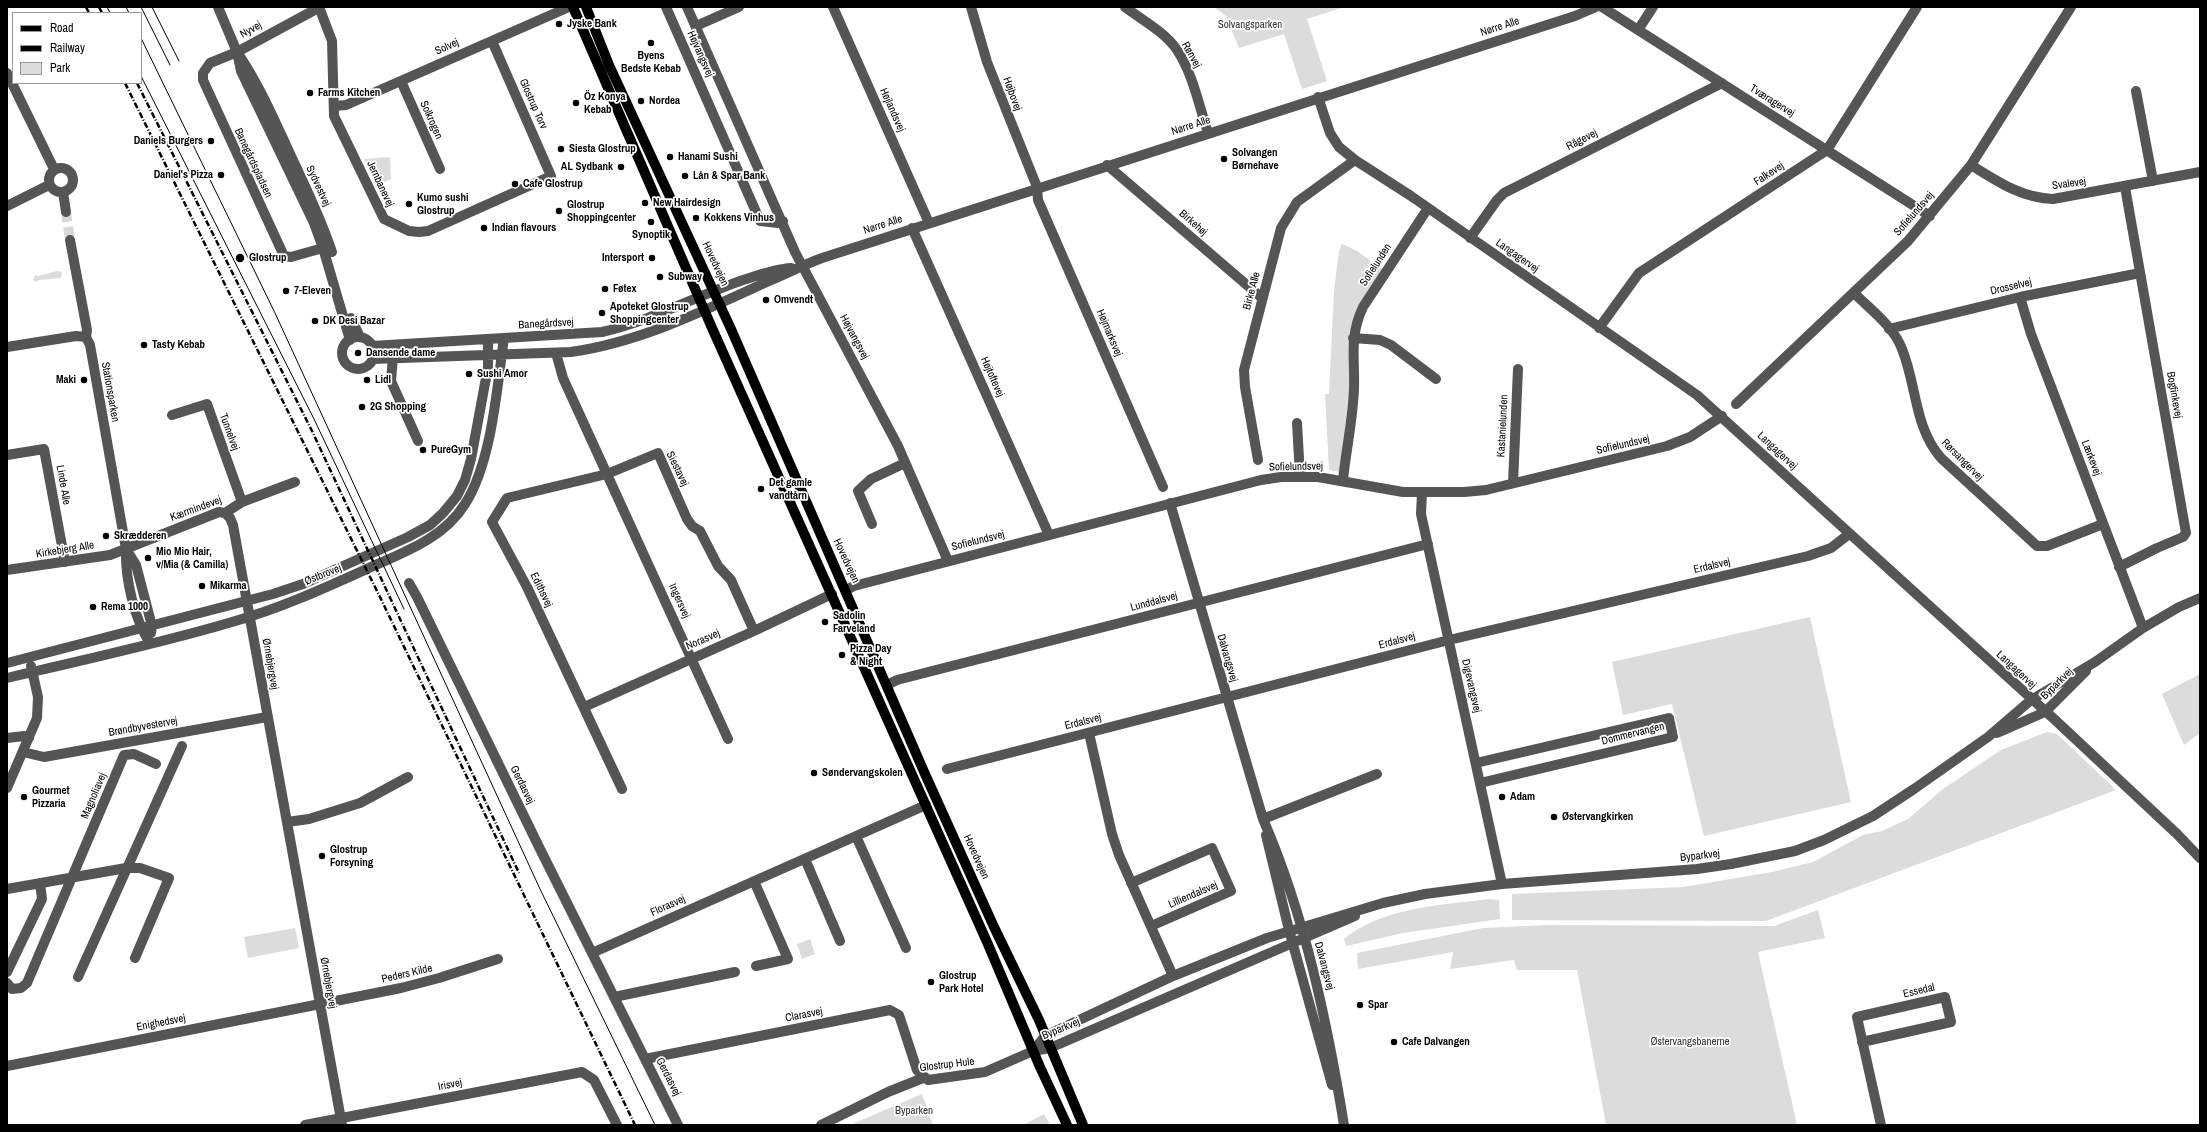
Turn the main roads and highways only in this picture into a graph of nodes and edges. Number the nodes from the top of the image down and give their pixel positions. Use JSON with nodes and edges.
{"nodes":[{"id":1,"x":573,"y":7,"type":"edge"},
{"id":2,"x":586,"y":7,"type":"edge"},
{"id":3,"x":832,"y":594,"type":"junction"},
{"id":4,"x":882,"y":672,"type":"junction"},
{"id":5,"x":1067,"y":1125,"type":"edge"},
{"id":6,"x":1083,"y":1125,"type":"edge"}],
"edges":[{"from":1,"to":3,"type":"main road"},
{"from":2,"to":4,"type":"main road","name":"Hovedvejen"},
{"from":3,"to":4,"type":"main road"},
{"from":3,"to":5,"type":"main road"},
{"from":4,"to":6,"type":"main road","name":"Hovedvejen"}]}
